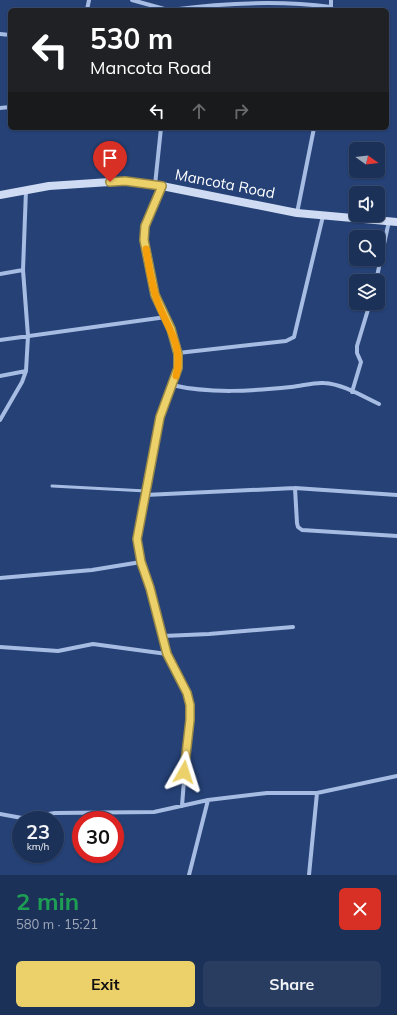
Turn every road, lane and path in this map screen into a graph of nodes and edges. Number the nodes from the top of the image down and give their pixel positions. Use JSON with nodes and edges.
{"nodes":[{"id":1,"x":132,"y":0,"type":"edge"},
{"id":2,"x":331,"y":0,"type":"edge"},
{"id":3,"x":219,"y":2,"type":"edge"},
{"id":4,"x":162,"y":8,"type":"edge"},
{"id":5,"x":182,"y":8,"type":"edge"},
{"id":6,"x":331,"y":8,"type":"edge"},
{"id":7,"x":161,"y":130,"type":"edge"},
{"id":8,"x":314,"y":130,"type":"edge"},
{"id":9,"x":158,"y":186,"type":"junction"},
{"id":10,"x":26,"y":190,"type":"junction"},
{"id":11,"x":0,"y":195,"type":"edge"},
{"id":12,"x":297,"y":212,"type":"junction"},
{"id":13,"x":323,"y":216,"type":"junction"},
{"id":14,"x":393,"y":221,"type":"edge"},
{"id":15,"x":23,"y":270,"type":"junction"},
{"id":16,"x":0,"y":274,"type":"edge"},
{"id":17,"x":378,"y":274,"type":"edge"},
{"id":18,"x":368,"y":310,"type":"edge"},
{"id":19,"x":166,"y":317,"type":"junction"},
{"id":20,"x":28,"y":336,"type":"junction"},
{"id":21,"x":0,"y":340,"type":"edge"},
{"id":22,"x":178,"y":354,"type":"junction"},
{"id":23,"x":26,"y":371,"type":"junction"},
{"id":24,"x":0,"y":376,"type":"edge"},
{"id":25,"x":172,"y":385,"type":"junction"},
{"id":26,"x":352,"y":392,"type":"junction"},
{"id":27,"x":378,"y":404,"type":"dead end"},
{"id":28,"x":0,"y":420,"type":"edge"},
{"id":29,"x":52,"y":486,"type":"dead end"},
{"id":30,"x":295,"y":488,"type":"junction"},
{"id":31,"x":145,"y":493,"type":"junction"},
{"id":32,"x":397,"y":495,"type":"edge"},
{"id":33,"x":397,"y":536,"type":"edge"},
{"id":34,"x":141,"y":562,"type":"junction"},
{"id":35,"x":0,"y":578,"type":"edge"},
{"id":36,"x":293,"y":627,"type":"dead end"},
{"id":37,"x":163,"y":636,"type":"junction"},
{"id":38,"x":0,"y":647,"type":"edge"},
{"id":39,"x":167,"y":654,"type":"junction"},
{"id":40,"x":397,"y":776,"type":"edge"},
{"id":41,"x":316,"y":793,"type":"junction"},
{"id":42,"x":208,"y":800,"type":"junction"},
{"id":43,"x":182,"y":806,"type":"junction"},
{"id":44,"x":0,"y":814,"type":"edge"},
{"id":45,"x":190,"y":875,"type":"edge"},
{"id":46,"x":309,"y":875,"type":"edge"}],
"edges":[{"from":1,"to":4,"type":"street"},
{"from":2,"to":6,"type":"street"},
{"from":3,"to":5,"type":"street"},
{"from":3,"to":6,"type":"street"},
{"from":7,"to":9,"type":"street"},
{"from":8,"to":12,"type":"street"},
{"from":9,"to":10,"type":"main road","name":"Mancota Road"},
{"from":9,"to":12,"type":"main road","name":"Mancota Road"},
{"from":9,"to":19,"type":"street"},
{"from":10,"to":11,"type":"main road","name":"Mancota Road"},
{"from":10,"to":15,"type":"street"},
{"from":12,"to":13,"type":"main road","name":"Mancota Road"},
{"from":13,"to":14,"type":"main road","name":"Mancota Road"},
{"from":13,"to":22,"type":"street"},
{"from":14,"to":17,"type":"street"},
{"from":15,"to":16,"type":"street"},
{"from":15,"to":20,"type":"street"},
{"from":18,"to":26,"type":"street"},
{"from":19,"to":20,"type":"street"},
{"from":19,"to":22,"type":"street"},
{"from":20,"to":21,"type":"street"},
{"from":20,"to":23,"type":"street"},
{"from":22,"to":25,"type":"street"},
{"from":23,"to":24,"type":"street"},
{"from":23,"to":28,"type":"street"},
{"from":25,"to":26,"type":"street"},
{"from":25,"to":31,"type":"street"},
{"from":26,"to":27,"type":"street"},
{"from":29,"to":31,"type":"lane"},
{"from":30,"to":31,"type":"street"},
{"from":30,"to":32,"type":"street"},
{"from":30,"to":33,"type":"street"},
{"from":31,"to":34,"type":"street"},
{"from":34,"to":35,"type":"street"},
{"from":34,"to":37,"type":"street"},
{"from":36,"to":37,"type":"street"},
{"from":37,"to":39,"type":"street"},
{"from":38,"to":39,"type":"street"},
{"from":39,"to":43,"type":"street"},
{"from":40,"to":41,"type":"street"},
{"from":41,"to":42,"type":"street"},
{"from":41,"to":46,"type":"street"},
{"from":42,"to":43,"type":"street"},
{"from":42,"to":45,"type":"street"},
{"from":43,"to":44,"type":"street"}]}
